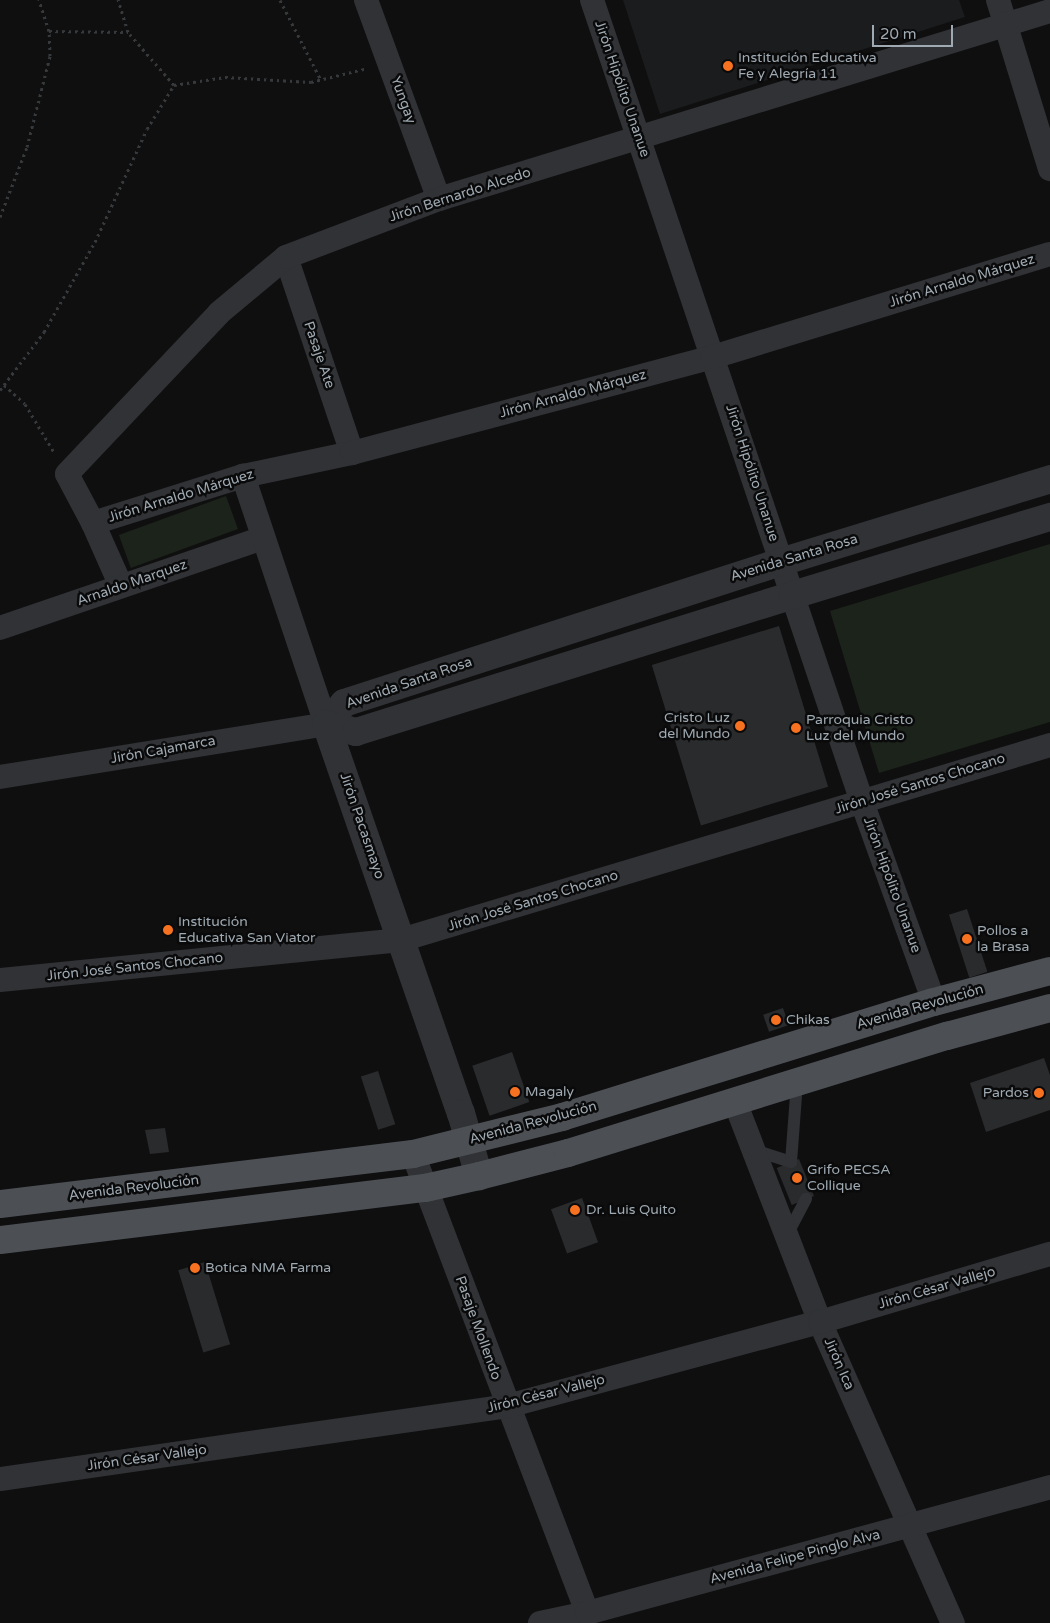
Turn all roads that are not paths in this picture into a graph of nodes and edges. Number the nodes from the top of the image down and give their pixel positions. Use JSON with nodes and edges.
{"nodes":[{"id":1,"x":366,"y":0,"type":"edge"},
{"id":2,"x":592,"y":0,"type":"edge"},
{"id":3,"x":998,"y":0,"type":"edge"},
{"id":4,"x":1050,"y":11,"type":"edge"},
{"id":5,"x":1005,"y":24,"type":"junction"},
{"id":6,"x":639,"y":138,"type":"junction"},
{"id":7,"x":1050,"y":169,"type":"edge"},
{"id":8,"x":440,"y":199,"type":"junction"},
{"id":9,"x":1050,"y":254,"type":"edge"},
{"id":10,"x":286,"y":257,"type":"junction"},
{"id":11,"x":713,"y":358,"type":"junction"},
{"id":12,"x":352,"y":453,"type":"junction"},
{"id":13,"x":243,"y":476,"type":"junction"},
{"id":14,"x":1050,"y":479,"type":"edge"},
{"id":15,"x":1050,"y":517,"type":"edge"},
{"id":16,"x":93,"y":522,"type":"junction"},
{"id":17,"x":263,"y":538,"type":"junction"},
{"id":18,"x":781,"y":562,"type":"junction"},
{"id":19,"x":121,"y":586,"type":"junction"},
{"id":20,"x":793,"y":595,"type":"junction"},
{"id":21,"x":0,"y":628,"type":"edge"},
{"id":22,"x":326,"y":724,"type":"junction"},
{"id":23,"x":1050,"y":745,"type":"edge"},
{"id":24,"x":0,"y":777,"type":"edge"},
{"id":25,"x":862,"y":802,"type":"junction"},
{"id":26,"x":402,"y":940,"type":"junction"},
{"id":27,"x":1050,"y":971,"type":"edge"},
{"id":28,"x":0,"y":980,"type":"edge"},
{"id":29,"x":934,"y":1002,"type":"junction"},
{"id":30,"x":1050,"y":1008,"type":"edge"},
{"id":31,"x":797,"y":1082,"type":"junction"},
{"id":32,"x":735,"y":1102,"type":"junction"},
{"id":33,"x":468,"y":1141,"type":"junction"},
{"id":34,"x":754,"y":1150,"type":"junction"},
{"id":35,"x":413,"y":1154,"type":"junction"},
{"id":36,"x":480,"y":1176,"type":"junction"},
{"id":37,"x":426,"y":1188,"type":"junction"},
{"id":38,"x":806,"y":1200,"type":"dead end"},
{"id":39,"x":0,"y":1204,"type":"edge"},
{"id":40,"x":786,"y":1234,"type":"junction"},
{"id":41,"x":0,"y":1240,"type":"edge"},
{"id":42,"x":1050,"y":1254,"type":"edge"},
{"id":43,"x":820,"y":1322,"type":"junction"},
{"id":44,"x":508,"y":1406,"type":"junction"},
{"id":45,"x":0,"y":1479,"type":"edge"},
{"id":46,"x":1050,"y":1487,"type":"edge"},
{"id":47,"x":910,"y":1526,"type":"junction"},
{"id":48,"x":587,"y":1613,"type":"junction"},
{"id":49,"x":540,"y":1623,"type":"edge"},
{"id":50,"x":953,"y":1623,"type":"edge"}],
"edges":[{"from":1,"to":8,"type":"street","name":"Yungay"},
{"from":2,"to":6,"type":"street","name":"Jirón Hipólito Unanue"},
{"from":3,"to":5,"type":"street"},
{"from":4,"to":5,"type":"street","name":"Jirón Bernardo Alcedo"},
{"from":5,"to":6,"type":"street","name":"Jirón Bernardo Alcedo"},
{"from":5,"to":7,"type":"street"},
{"from":6,"to":8,"type":"street","name":"Jirón Bernardo Alcedo"},
{"from":6,"to":11,"type":"street","name":"Jirón Hipólito Unanue"},
{"from":8,"to":10,"type":"street","name":"Jirón Bernardo Alcedo"},
{"from":9,"to":11,"type":"street","name":"Jirón Arnaldo Márquez"},
{"from":10,"to":12,"type":"street","name":"Pasaje Ate"},
{"from":10,"to":16,"type":"street","name":"Jirón Bernardo Alcedo"},
{"from":11,"to":12,"type":"street","name":"Jirón Arnaldo Márquez"},
{"from":11,"to":18,"type":"street","name":"Jirón Hipólito Unanue"},
{"from":12,"to":13,"type":"street","name":"Jirón Arnaldo Márquez"},
{"from":13,"to":16,"type":"street","name":"Jirón Arnaldo Márquez"},
{"from":13,"to":17,"type":"street","name":"Jirón Pacasmayo"},
{"from":14,"to":18,"type":"street","name":"Avenida Santa Rosa"},
{"from":15,"to":20,"type":"street","name":"Avenida Santa Rosa"},
{"from":16,"to":19,"type":"street"},
{"from":17,"to":19,"type":"street","name":"Arnaldo Marquez"},
{"from":17,"to":22,"type":"street","name":"Jirón Pacasmayo"},
{"from":18,"to":20,"type":"street","name":"Jirón Hipólito Unanue"},
{"from":18,"to":22,"type":"street","name":"Avenida Santa Rosa"},
{"from":19,"to":21,"type":"street","name":"Arnaldo Marquez"},
{"from":20,"to":22,"type":"street","name":"Avenida Santa Rosa"},
{"from":20,"to":25,"type":"street","name":"Jirón Hipólito Unanue"},
{"from":22,"to":24,"type":"street","name":"Jirón Cajamarca"},
{"from":22,"to":26,"type":"street","name":"Jirón Pacasmayo"},
{"from":23,"to":25,"type":"street","name":"Jirón José Santos Chocano"},
{"from":25,"to":26,"type":"street","name":"Jirón José Santos Chocano"},
{"from":25,"to":29,"type":"street","name":"Jirón Hipólito Unanue"},
{"from":26,"to":28,"type":"street","name":"Jirón José Santos Chocano"},
{"from":26,"to":33,"type":"street","name":"Jirón Pacasmayo"},
{"from":27,"to":29,"type":"main road","name":"Avenida Revolución"},
{"from":29,"to":33,"type":"main road","name":"Avenida Revolución"},
{"from":30,"to":31,"type":"main road"},
{"from":31,"to":32,"type":"main road"},
{"from":31,"to":34,"type":"lane"},
{"from":32,"to":34,"type":"street","name":"Jirón Ica"},
{"from":32,"to":36,"type":"main road"},
{"from":33,"to":35,"type":"main road","name":"Avenida Revolución"},
{"from":33,"to":36,"type":"street","name":"Jirón Pacasmayo"},
{"from":34,"to":40,"type":"street","name":"Jirón Ica"},
{"from":35,"to":37,"type":"street","name":"Pasaje Mollendo"},
{"from":35,"to":39,"type":"main road","name":"Avenida Revolución"},
{"from":36,"to":37,"type":"main road"},
{"from":37,"to":41,"type":"main road"},
{"from":37,"to":44,"type":"street","name":"Pasaje Mollendo"},
{"from":38,"to":40,"type":"lane"},
{"from":40,"to":43,"type":"street","name":"Jirón Ica"},
{"from":42,"to":43,"type":"street","name":"Jirón César Vallejo"},
{"from":43,"to":44,"type":"street","name":"Jirón César Vallejo"},
{"from":43,"to":47,"type":"street","name":"Jirón Ica"},
{"from":44,"to":45,"type":"street","name":"Jirón César Vallejo"},
{"from":44,"to":48,"type":"street","name":"Pasaje Mollendo"},
{"from":46,"to":47,"type":"street","name":"Avenida Felipe Pinglo Alva"},
{"from":47,"to":48,"type":"street","name":"Avenida Felipe Pinglo Alva"},
{"from":47,"to":50,"type":"street","name":"Jirón Ica"},
{"from":48,"to":49,"type":"street","name":"Avenida Felipe Pinglo Alva"}]}
